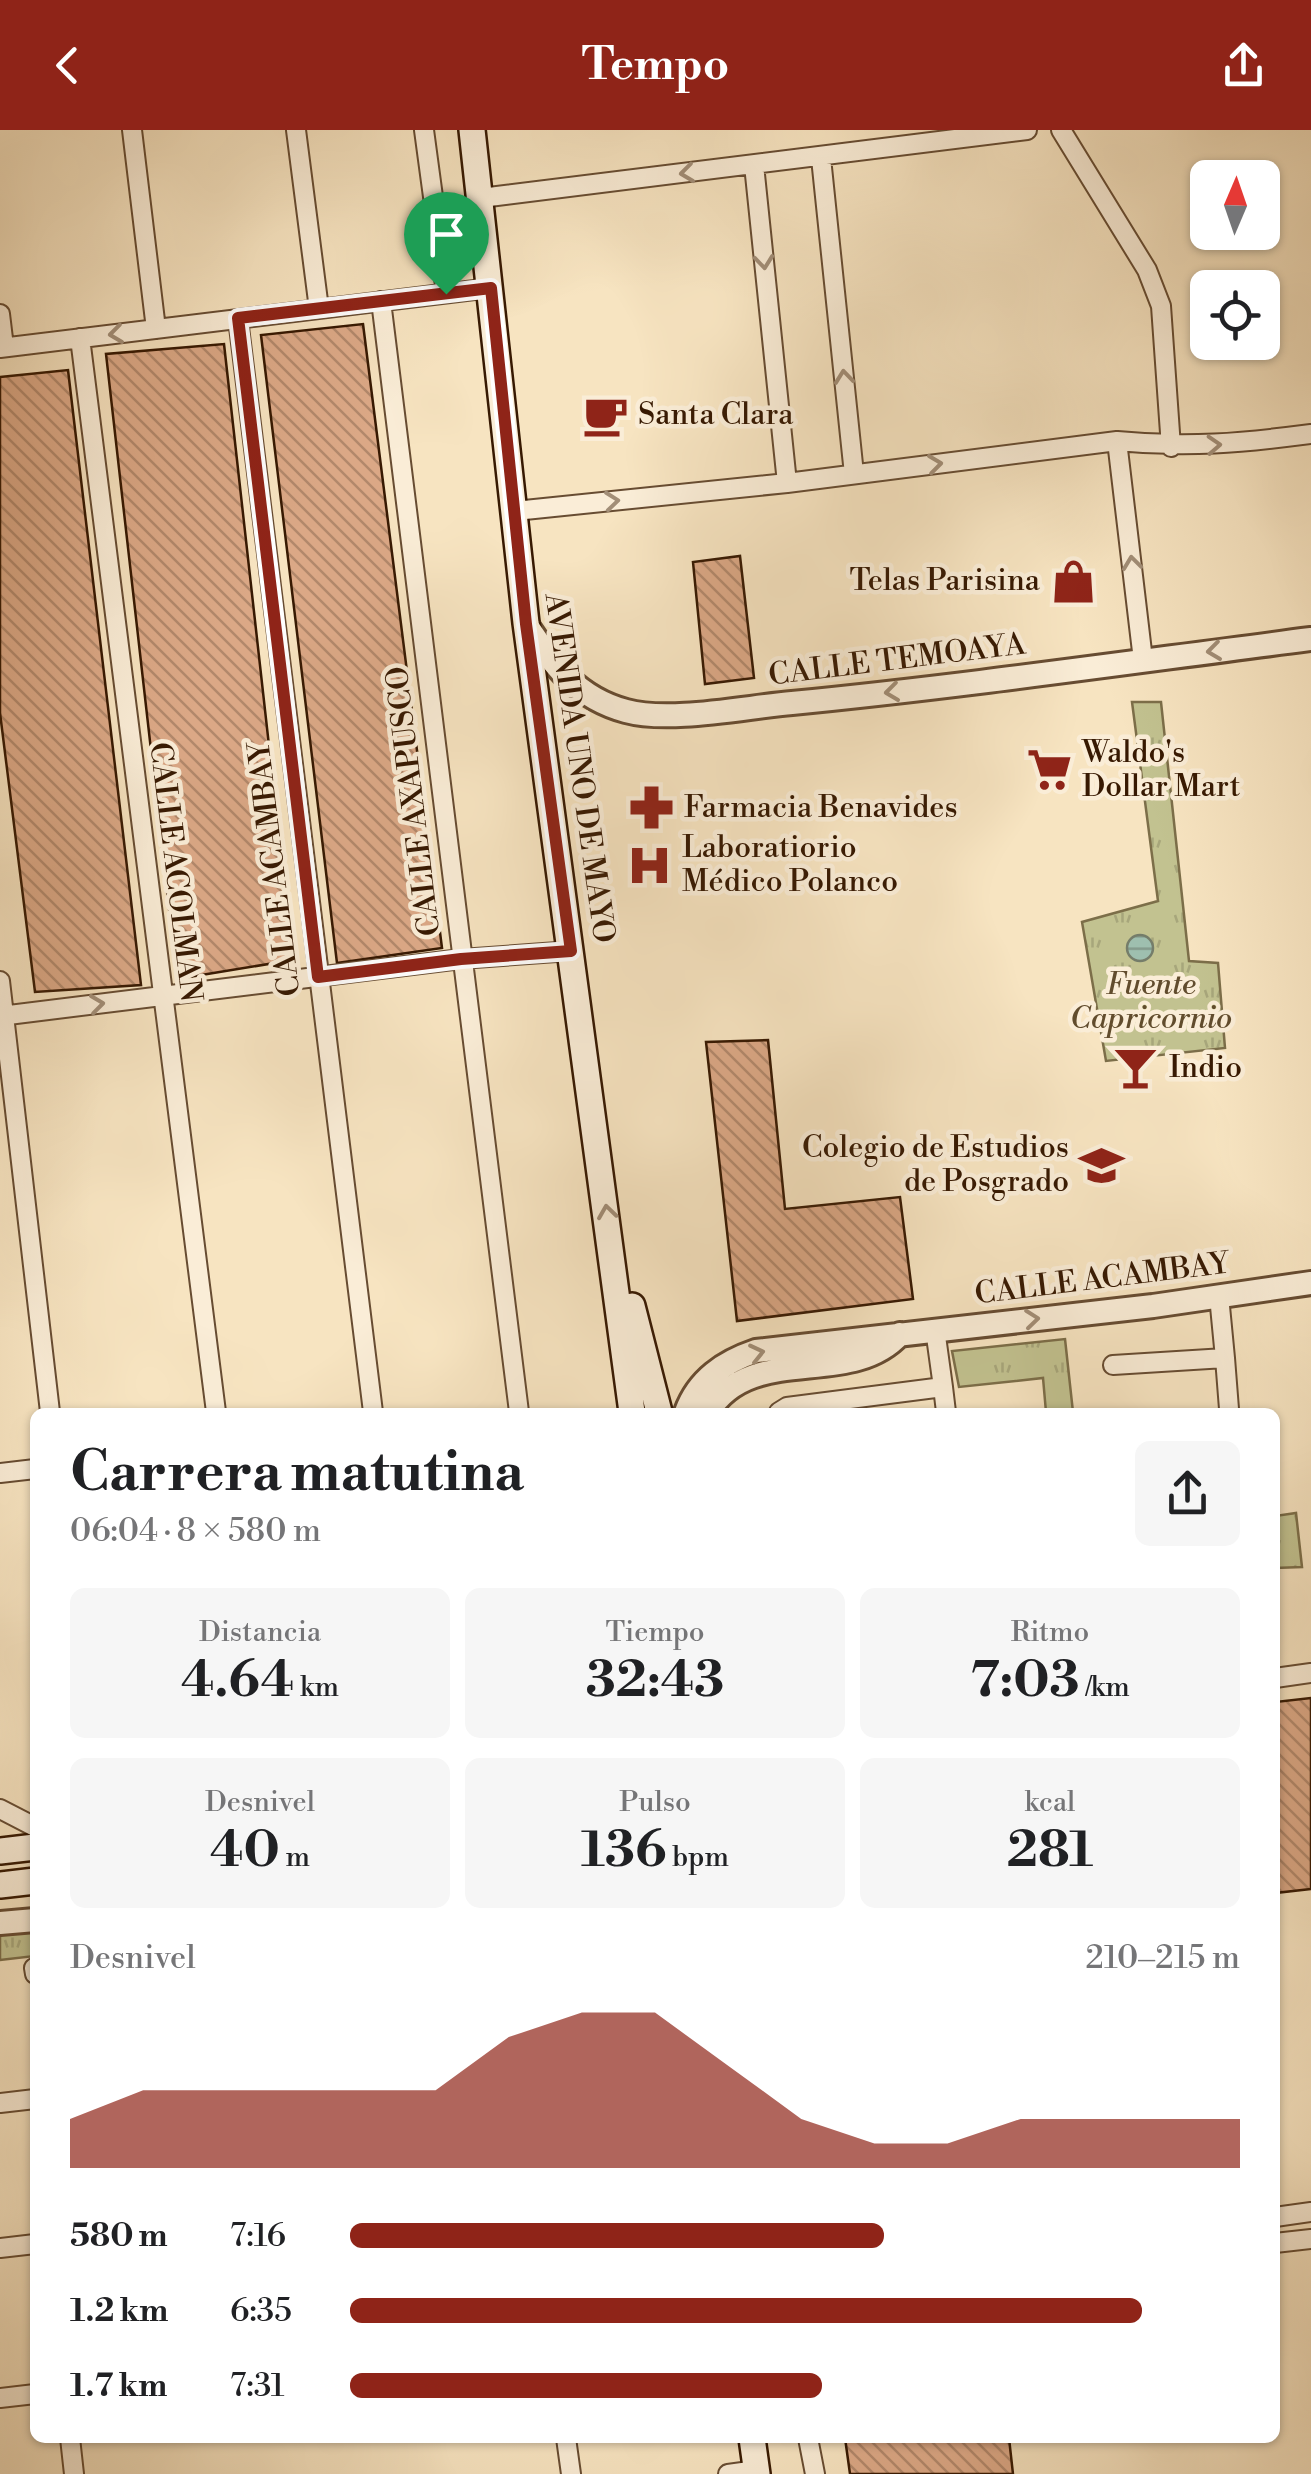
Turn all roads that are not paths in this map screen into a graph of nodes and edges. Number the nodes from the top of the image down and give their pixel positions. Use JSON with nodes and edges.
{"nodes":[{"id":1,"x":132,"y":130,"type":"edge"},
{"id":2,"x":296,"y":130,"type":"edge"},
{"id":3,"x":424,"y":130,"type":"edge"},
{"id":4,"x":472,"y":130,"type":"edge"},
{"id":5,"x":1027,"y":130,"type":"edge"},
{"id":6,"x":1061,"y":130,"type":"edge"},
{"id":7,"x":822,"y":158,"type":"junction"},
{"id":8,"x":754,"y":165,"type":"junction"},
{"id":9,"x":481,"y":198,"type":"junction"},
{"id":10,"x":491,"y":288,"type":"junction"},
{"id":11,"x":446,"y":294,"type":"junction"},
{"id":12,"x":380,"y":301,"type":"junction"},
{"id":13,"x":319,"y":309,"type":"junction"},
{"id":14,"x":0,"y":314,"type":"edge"},
{"id":15,"x":238,"y":318,"type":"junction"},
{"id":16,"x":156,"y":329,"type":"junction"},
{"id":17,"x":80,"y":338,"type":"junction"},
{"id":18,"x":2,"y":347,"type":"edge"},
{"id":19,"x":1311,"y":434,"type":"edge"},
{"id":20,"x":1116,"y":441,"type":"junction"},
{"id":21,"x":1171,"y":446,"type":"junction"},
{"id":22,"x":854,"y":474,"type":"junction"},
{"id":23,"x":787,"y":482,"type":"junction"},
{"id":24,"x":515,"y":511,"type":"junction"},
{"id":25,"x":526,"y":624,"type":"junction"},
{"id":26,"x":1311,"y":639,"type":"edge"},
{"id":27,"x":1143,"y":660,"type":"junction"},
{"id":28,"x":571,"y":951,"type":"junction"},
{"id":29,"x":461,"y":959,"type":"junction"},
{"id":30,"x":318,"y":977,"type":"junction"},
{"id":31,"x":0,"y":980,"type":"edge"},
{"id":32,"x":163,"y":996,"type":"junction"},
{"id":33,"x":2,"y":1016,"type":"edge"},
{"id":34,"x":613,"y":1254,"type":"junction"},
{"id":35,"x":1311,"y":1283,"type":"edge"},
{"id":36,"x":1218,"y":1296,"type":"junction"},
{"id":37,"x":935,"y":1329,"type":"junction"},
{"id":38,"x":900,"y":1333,"type":"junction"},
{"id":39,"x":1226,"y":1358,"type":"junction"},
{"id":40,"x":1113,"y":1365,"type":"dead end"},
{"id":41,"x":943,"y":1387,"type":"junction"},
{"id":42,"x":50,"y":1408,"type":"edge"},
{"id":43,"x":215,"y":1408,"type":"edge"},
{"id":44,"x":372,"y":1408,"type":"edge"},
{"id":45,"x":517,"y":1408,"type":"edge"},
{"id":46,"x":632,"y":1408,"type":"edge"},
{"id":47,"x":658,"y":1408,"type":"edge"},
{"id":48,"x":688,"y":1408,"type":"edge"},
{"id":49,"x":711,"y":1408,"type":"edge"},
{"id":50,"x":785,"y":1408,"type":"edge"},
{"id":51,"x":946,"y":1408,"type":"edge"},
{"id":52,"x":1229,"y":1408,"type":"edge"},
{"id":53,"x":30,"y":1470,"type":"edge"},
{"id":54,"x":0,"y":1473,"type":"edge"},
{"id":55,"x":1311,"y":1673,"type":"edge"},
{"id":56,"x":1280,"y":1677,"type":"edge"},
{"id":57,"x":0,"y":1809,"type":"edge"},
{"id":58,"x":30,"y":1824,"type":"edge"},
{"id":59,"x":30,"y":1848,"type":"edge"},
{"id":60,"x":0,"y":1851,"type":"edge"},
{"id":61,"x":30,"y":1881,"type":"edge"},
{"id":62,"x":0,"y":1884,"type":"edge"},
{"id":63,"x":30,"y":1921,"type":"edge"},
{"id":64,"x":0,"y":1924,"type":"edge"},
{"id":65,"x":30,"y":2100,"type":"edge"},
{"id":66,"x":0,"y":2103,"type":"edge"},
{"id":67,"x":1311,"y":2212,"type":"edge"},
{"id":68,"x":1280,"y":2216,"type":"edge"},
{"id":69,"x":1311,"y":2239,"type":"edge"},
{"id":70,"x":1280,"y":2242,"type":"edge"},
{"id":71,"x":30,"y":2245,"type":"edge"},
{"id":72,"x":0,"y":2248,"type":"edge"},
{"id":73,"x":30,"y":2395,"type":"edge"},
{"id":74,"x":0,"y":2398,"type":"edge"},
{"id":75,"x":71,"y":2443,"type":"edge"},
{"id":76,"x":567,"y":2443,"type":"edge"},
{"id":77,"x":753,"y":2443,"type":"edge"},
{"id":78,"x":809,"y":2443,"type":"edge"},
{"id":79,"x":757,"y":2472,"type":"edge"},
{"id":80,"x":74,"y":2474,"type":"edge"},
{"id":81,"x":570,"y":2474,"type":"edge"},
{"id":82,"x":728,"y":2474,"type":"edge"},
{"id":83,"x":815,"y":2474,"type":"edge"}],
"edges":[{"from":1,"to":16,"type":"street"},
{"from":2,"to":13,"type":"street"},
{"from":3,"to":11,"type":"street"},
{"from":4,"to":9,"type":"main road","name":"AVENIDA UNO DE MAYO"},
{"from":5,"to":7,"type":"street"},
{"from":6,"to":21,"type":"street"},
{"from":7,"to":8,"type":"street"},
{"from":22,"to":7,"type":"street","one_way":true},
{"from":8,"to":9,"type":"street","one_way":true},
{"from":8,"to":23,"type":"street","one_way":true},
{"from":9,"to":10,"type":"main road","name":"AVENIDA UNO DE MAYO"},
{"from":10,"to":11,"type":"street"},
{"from":10,"to":24,"type":"main road","name":"AVENIDA UNO DE MAYO"},
{"from":11,"to":12,"type":"street"},
{"from":12,"to":13,"type":"street"},
{"from":12,"to":29,"type":"street","name":"CALLE AXAPUSCO"},
{"from":13,"to":15,"type":"street"},
{"from":14,"to":18,"type":"street"},
{"from":15,"to":16,"type":"street"},
{"from":15,"to":30,"type":"street","name":"CALLE ACAMBAY"},
{"from":16,"to":17,"type":"street","one_way":true},
{"from":17,"to":18,"type":"street"},
{"from":17,"to":32,"type":"street","name":"CALLE ACOLMAN"},
{"from":21,"to":19,"type":"street","one_way":true},
{"from":20,"to":21,"type":"street"},
{"from":22,"to":20,"type":"street","one_way":true},
{"from":27,"to":20,"type":"street","one_way":true},
{"from":22,"to":23,"type":"street"},
{"from":24,"to":23,"type":"street","one_way":true},
{"from":24,"to":25,"type":"main road","name":"AVENIDA UNO DE MAYO"},
{"from":27,"to":25,"type":"street","name":"CALLE TEMOAYA","one_way":true},
{"from":25,"to":28,"type":"main road","name":"AVENIDA UNO DE MAYO"},
{"from":26,"to":27,"type":"street","name":"CALLE TEMOAYA","one_way":true},
{"from":28,"to":29,"type":"street"},
{"from":34,"to":28,"type":"main road","name":"AVENIDA UNO DE MAYO","one_way":true},
{"from":29,"to":30,"type":"street"},
{"from":29,"to":45,"type":"street","name":"CALLE AXAPUSCO"},
{"from":30,"to":32,"type":"street"},
{"from":30,"to":44,"type":"street","name":"CALLE ACAMBAY"},
{"from":31,"to":33,"type":"street"},
{"from":33,"to":32,"type":"street","one_way":true},
{"from":32,"to":43,"type":"street","name":"CALLE ACOLMAN"},
{"from":33,"to":42,"type":"street"},
{"from":34,"to":46,"type":"main road","name":"AVENIDA UNO DE MAYO"},
{"from":34,"to":47,"type":"main road"},
{"from":35,"to":36,"type":"street","name":"CALLE ACAMBAY"},
{"from":37,"to":36,"type":"street","name":"CALLE ACAMBAY","one_way":true},
{"from":36,"to":39,"type":"street"},
{"from":37,"to":38,"type":"street","name":"CALLE ACAMBAY"},
{"from":37,"to":41,"type":"street"},
{"from":48,"to":38,"type":"street","name":"CALLE ACAMBAY","one_way":true},
{"from":38,"to":49,"type":"street","name":"CALLE ACAMBAY"},
{"from":39,"to":40,"type":"street"},
{"from":39,"to":52,"type":"street"},
{"from":41,"to":50,"type":"street"},
{"from":41,"to":51,"type":"street"},
{"from":53,"to":54,"type":"street"},
{"from":55,"to":56,"type":"street"},
{"from":57,"to":58,"type":"street"},
{"from":59,"to":60,"type":"main road"},
{"from":61,"to":62,"type":"main road"},
{"from":63,"to":64,"type":"street"},
{"from":65,"to":66,"type":"street"},
{"from":67,"to":68,"type":"street"},
{"from":69,"to":70,"type":"street"},
{"from":71,"to":72,"type":"street"},
{"from":73,"to":74,"type":"street"},
{"from":75,"to":80,"type":"street"},
{"from":76,"to":81,"type":"street"},
{"from":77,"to":79,"type":"main road"},
{"from":78,"to":83,"type":"street"},
{"from":79,"to":82,"type":"street"}]}
